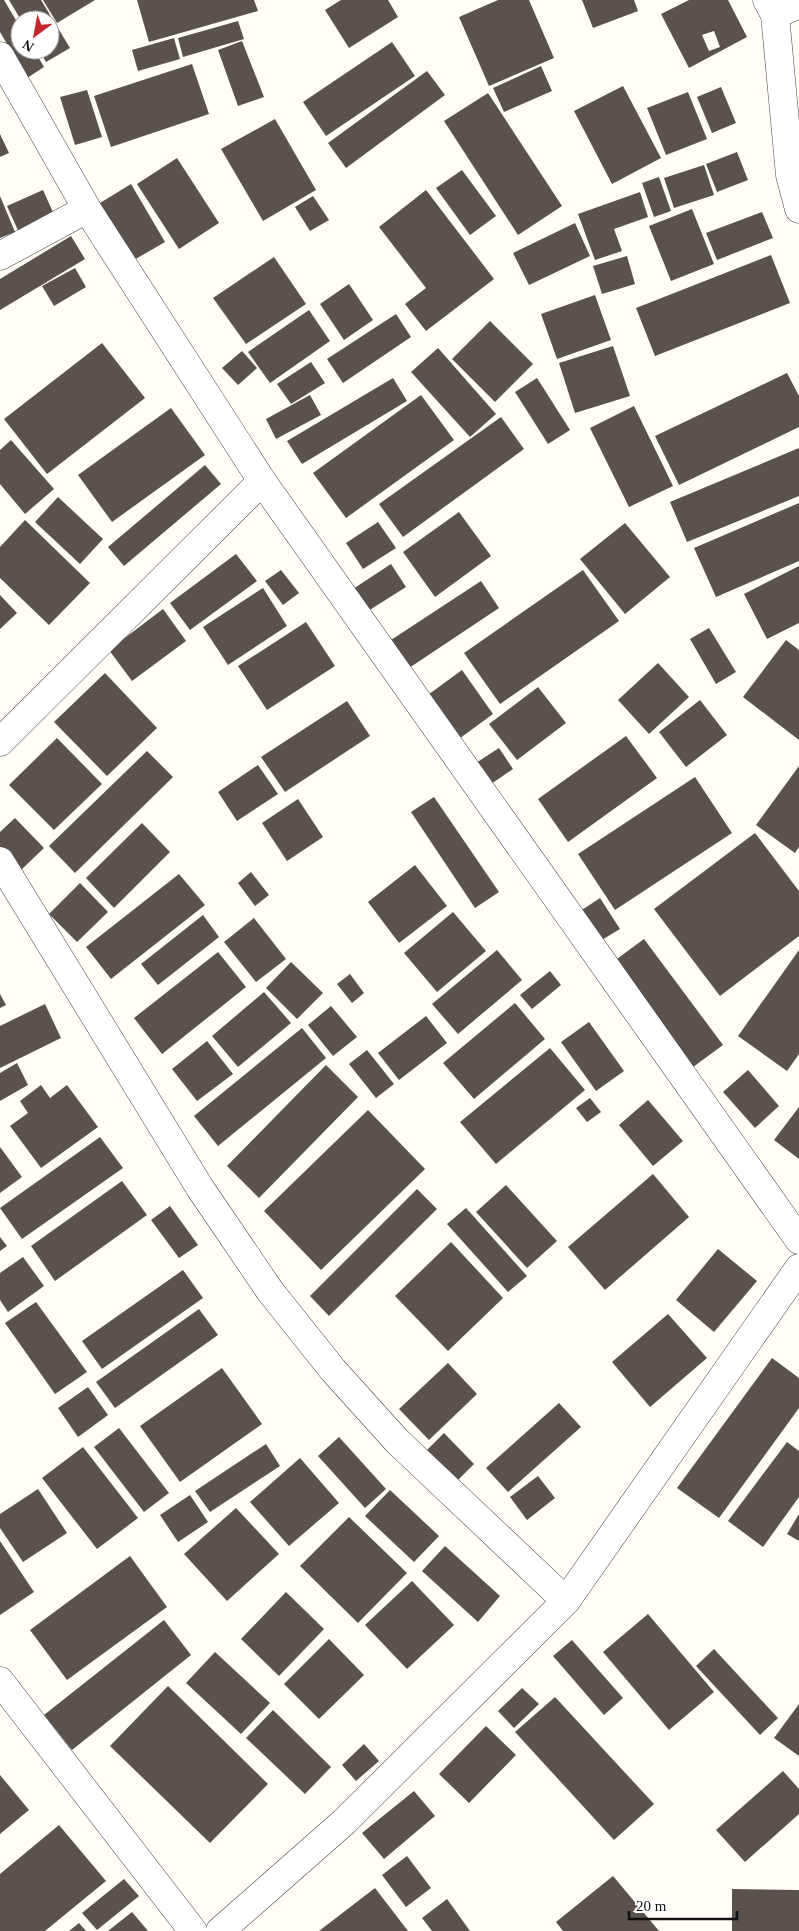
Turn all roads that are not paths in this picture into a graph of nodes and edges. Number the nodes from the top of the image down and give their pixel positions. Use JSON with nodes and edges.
{"nodes":[{"id":1,"x":799,"y":4,"type":"edge"},
{"id":2,"x":771,"y":8,"type":"edge"},
{"id":3,"x":0,"y":56,"type":"edge"},
{"id":4,"x":87,"y":209,"type":"junction"},
{"id":5,"x":799,"y":209,"type":"edge"},
{"id":6,"x":0,"y":256,"type":"edge"},
{"id":7,"x":262,"y":481,"type":"junction"},
{"id":8,"x":0,"y":742,"type":"edge"},
{"id":9,"x":0,"y":861,"type":"edge"},
{"id":10,"x":799,"y":1240,"type":"edge"},
{"id":11,"x":799,"y":1268,"type":"edge"},
{"id":12,"x":566,"y":1601,"type":"junction"},
{"id":13,"x":0,"y":1680,"type":"edge"},
{"id":14,"x":193,"y":1931,"type":"edge"},
{"id":15,"x":220,"y":1931,"type":"edge"}],
"edges":[{"from":1,"to":2,"type":"street"},
{"from":2,"to":5,"type":"street"},
{"from":3,"to":4,"type":"street"},
{"from":4,"to":6,"type":"street"},
{"from":4,"to":7,"type":"street"},
{"from":7,"to":8,"type":"street"},
{"from":7,"to":10,"type":"street"},
{"from":9,"to":12,"type":"street"},
{"from":11,"to":12,"type":"street"},
{"from":12,"to":15,"type":"street"},
{"from":13,"to":14,"type":"street"}]}
